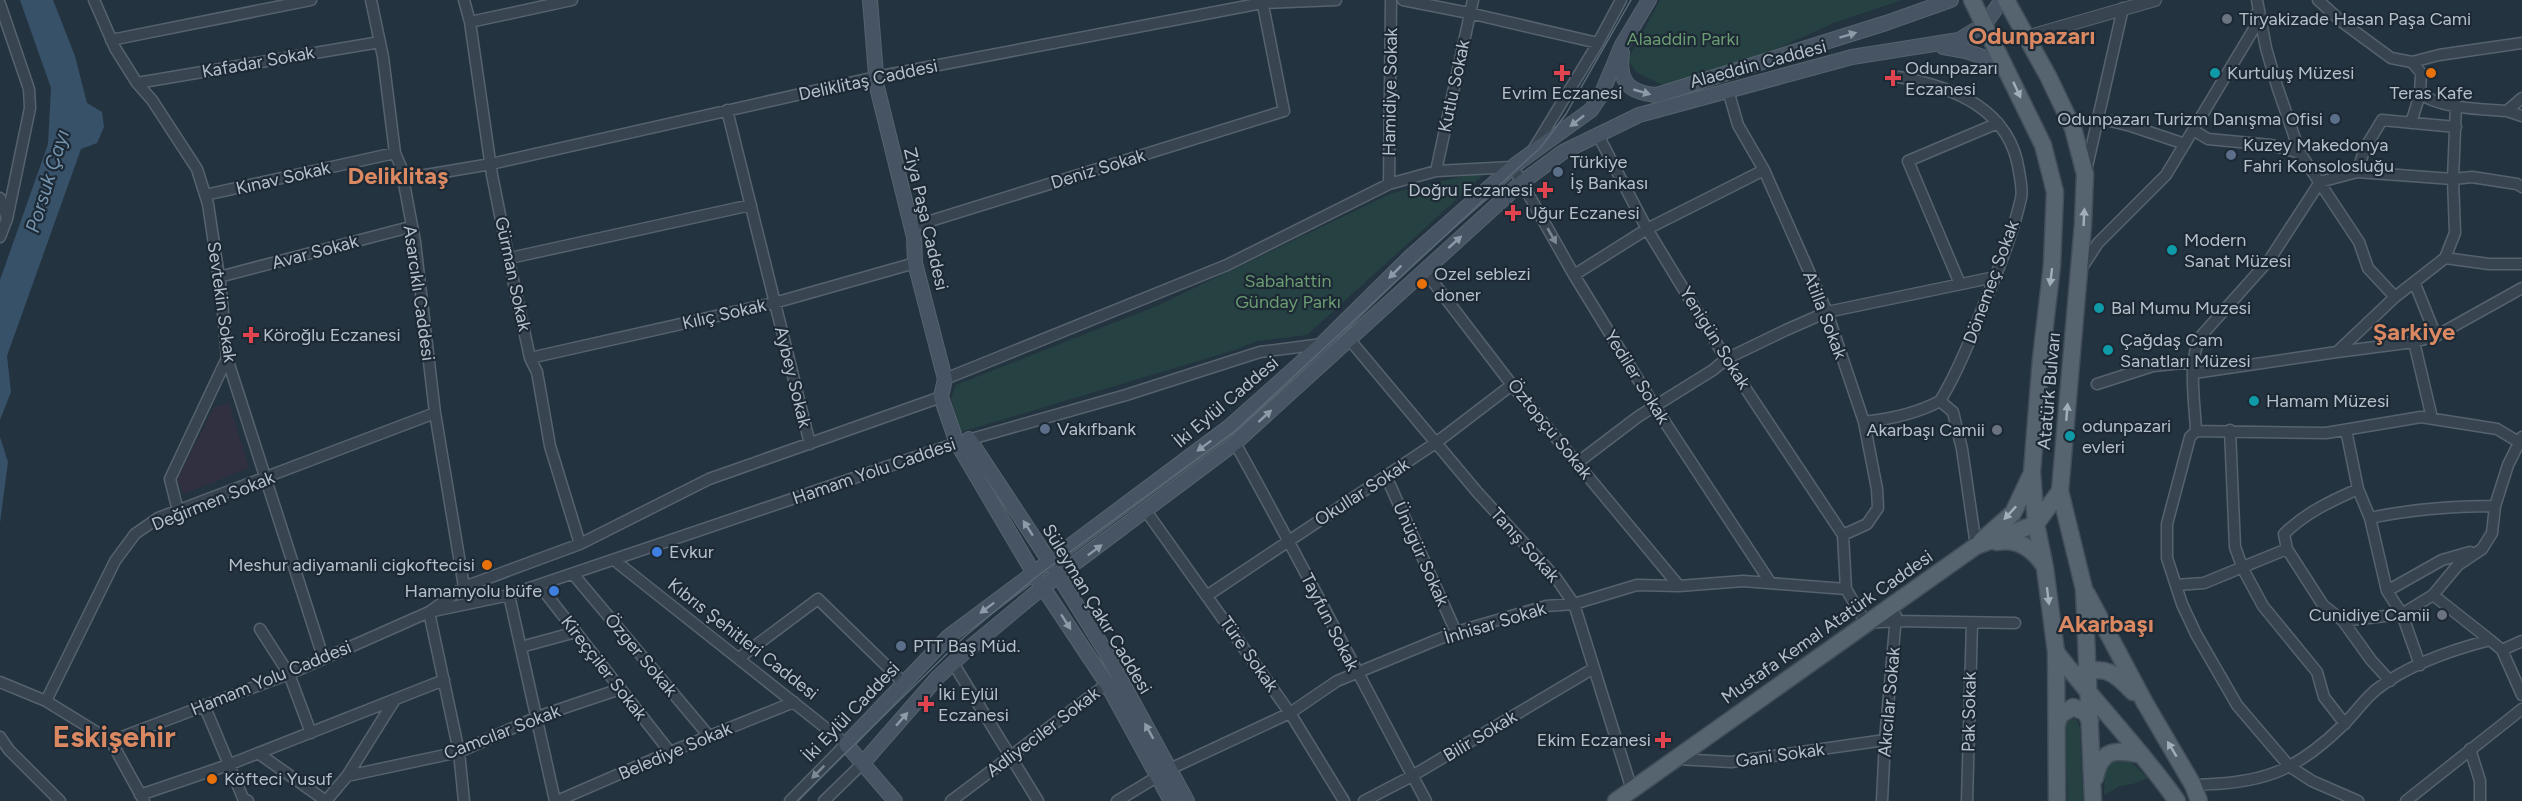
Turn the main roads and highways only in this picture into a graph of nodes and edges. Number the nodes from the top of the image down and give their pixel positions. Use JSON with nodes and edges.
{"nodes":[{"id":1,"x":870,"y":0,"type":"edge"},
{"id":2,"x":1649,"y":0,"type":"edge"},
{"id":3,"x":1951,"y":0,"type":"edge"},
{"id":4,"x":1972,"y":0,"type":"edge"},
{"id":5,"x":2004,"y":0,"type":"edge"},
{"id":6,"x":1985,"y":24,"type":"junction"},
{"id":7,"x":1623,"y":45,"type":"junction"},
{"id":8,"x":1932,"y":45,"type":"junction"},
{"id":9,"x":2005,"y":65,"type":"junction"},
{"id":10,"x":1598,"y":135,"type":"joint"},
{"id":11,"x":963,"y":441,"type":"junction"},
{"id":12,"x":2032,"y":472,"type":"junction"},
{"id":13,"x":2060,"y":491,"type":"junction"},
{"id":14,"x":2036,"y":524,"type":"junction"},
{"id":15,"x":1976,"y":546,"type":"junction"},
{"id":16,"x":1050,"y":562,"type":"junction"},
{"id":17,"x":2045,"y":568,"type":"junction"},
{"id":18,"x":1034,"y":573,"type":"junction"},
{"id":19,"x":1059,"y":577,"type":"junction"},
{"id":20,"x":1043,"y":587,"type":"junction"},
{"id":21,"x":2084,"y":589,"type":"junction"},
{"id":22,"x":2056,"y":652,"type":"junction"},
{"id":23,"x":2081,"y":674,"type":"junction"},
{"id":24,"x":2090,"y":696,"type":"junction"},
{"id":25,"x":2056,"y":697,"type":"junction"},
{"id":26,"x":2145,"y":703,"type":"junction"},
{"id":27,"x":2090,"y":721,"type":"junction"},
{"id":28,"x":2057,"y":724,"type":"junction"},
{"id":29,"x":846,"y":744,"type":"joint"},
{"id":30,"x":2142,"y":755,"type":"junction"},
{"id":31,"x":863,"y":763,"type":"junction"},
{"id":32,"x":2196,"y":793,"type":"edge"},
{"id":33,"x":2093,"y":794,"type":"edge"},
{"id":34,"x":896,"y":801,"type":"edge"},
{"id":35,"x":1171,"y":801,"type":"edge"},
{"id":36,"x":1188,"y":801,"type":"edge"},
{"id":37,"x":1616,"y":801,"type":"edge"},
{"id":38,"x":2057,"y":801,"type":"edge"},
{"id":39,"x":2176,"y":801,"type":"edge"}],
"edges":[{"from":1,"to":11,"type":"main road","name":"Ziya Paşa Caddesi"},
{"from":2,"to":7,"type":"main road","name":"İki Eylül Caddesi"},
{"from":7,"to":3,"type":"main road","name":"Alaeddin Caddesi","one_way":true},
{"from":4,"to":6,"type":"main road","name":"Atatürk Bulvarı"},
{"from":5,"to":6,"type":"main road"},
{"from":13,"to":5,"type":"main road","name":"Atatürk Bulvarı","one_way":true},
{"from":6,"to":8,"type":"main road"},
{"from":6,"to":9,"type":"main road","name":"Atatürk Bulvarı"},
{"from":7,"to":16,"type":"main road","name":"İki Eylül Caddesi","one_way":true},
{"from":8,"to":9,"type":"main road"},
{"from":8,"to":10,"type":"main road","name":"Alaeddin Caddesi"},
{"from":9,"to":12,"type":"main road","name":"Atatürk Bulvarı","one_way":true},
{"from":19,"to":10,"type":"main road","name":"İki Eylül Caddesi","one_way":true},
{"from":16,"to":11,"type":"main road","name":"Süleyman Çakır Caddesi","one_way":true},
{"from":11,"to":18,"type":"main road","name":"Süleyman Çakır Caddesi"},
{"from":12,"to":14,"type":"main road","name":"Atatürk Bulvarı"},
{"from":12,"to":15,"type":"main road","one_way":true},
{"from":13,"to":14,"type":"main road"},
{"from":13,"to":21,"type":"main road","name":"Atatürk Bulvarı"},
{"from":14,"to":15,"type":"main road","name":"Mustafa Kemal Atatürk Caddesi"},
{"from":14,"to":17,"type":"main road","name":"Atatürk Bulvarı"},
{"from":15,"to":17,"type":"main road"},
{"from":15,"to":37,"type":"main road","name":"Mustafa Kemal Atatürk Caddesi"},
{"from":16,"to":18,"type":"main road","name":"İki Eylül Caddesi"},
{"from":16,"to":19,"type":"main road","name":"Süleyman Çakır Caddesi"},
{"from":17,"to":22,"type":"main road","name":"Atatürk Bulvarı","one_way":true},
{"from":18,"to":20,"type":"main road","name":"Süleyman Çakır Caddesi"},
{"from":18,"to":29,"type":"main road","name":"İki Eylül Caddesi","one_way":true},
{"from":19,"to":20,"type":"main road","name":"İki Eylül Caddesi"},
{"from":36,"to":19,"type":"main road","name":"Süleyman Çakır Caddesi","one_way":true},
{"from":31,"to":20,"type":"main road","name":"İki Eylül Caddesi","one_way":true},
{"from":20,"to":35,"type":"main road","name":"Süleyman Çakır Caddesi","one_way":true},
{"from":21,"to":23,"type":"main road","name":"Atatürk Bulvarı"},
{"from":21,"to":26,"type":"main road"},
{"from":22,"to":23,"type":"main road"},
{"from":22,"to":25,"type":"main road","name":"Atatürk Bulvarı"},
{"from":23,"to":24,"type":"main road"},
{"from":23,"to":25,"type":"main road"},
{"from":23,"to":26,"type":"main road"},
{"from":24,"to":27,"type":"main road"},
{"from":24,"to":30,"type":"main road"},
{"from":25,"to":28,"type":"main road","name":"Atatürk Bulvarı"},
{"from":32,"to":26,"type":"main road","one_way":true},
{"from":27,"to":28,"type":"main road"},
{"from":27,"to":33,"type":"main road"},
{"from":28,"to":38,"type":"main road","name":"Atatürk Bulvarı"},
{"from":29,"to":31,"type":"main road","name":"Kıbrıs Şehitleri Caddesi"},
{"from":30,"to":33,"type":"main road"},
{"from":30,"to":39,"type":"main road"},
{"from":31,"to":34,"type":"main road","name":"Kıbrıs Şehitleri Caddesi"}]}
